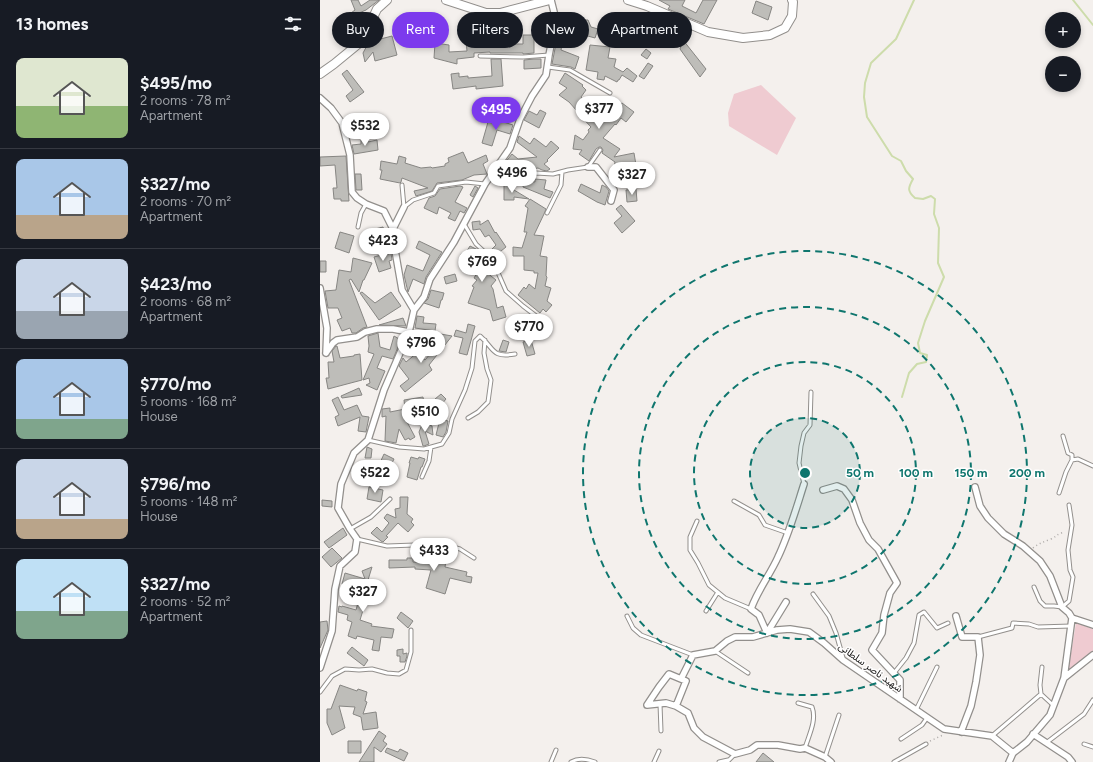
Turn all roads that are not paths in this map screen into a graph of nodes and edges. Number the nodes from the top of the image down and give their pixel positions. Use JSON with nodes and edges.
{"nodes":[{"id":1,"x":387,"y":0,"type":"edge"},
{"id":2,"x":446,"y":0,"type":"edge"},
{"id":3,"x":551,"y":0,"type":"edge"},
{"id":4,"x":628,"y":0,"type":"edge"},
{"id":5,"x":792,"y":0,"type":"edge"},
{"id":6,"x":535,"y":2,"type":"edge"},
{"id":7,"x":549,"y":55,"type":"junction"},
{"id":8,"x":480,"y":56,"type":"dead end"},
{"id":9,"x":548,"y":67,"type":"junction"},
{"id":10,"x":320,"y":74,"type":"edge"},
{"id":11,"x":610,"y":93,"type":"dead end"},
{"id":12,"x":320,"y":98,"type":"edge"},
{"id":13,"x":600,"y":150,"type":"dead end"},
{"id":14,"x":588,"y":167,"type":"junction"},
{"id":15,"x":562,"y":172,"type":"junction"},
{"id":16,"x":493,"y":173,"type":"junction"},
{"id":17,"x":485,"y":184,"type":"junction"},
{"id":18,"x":402,"y":185,"type":"dead end"},
{"id":19,"x":611,"y":201,"type":"dead end"},
{"id":20,"x":366,"y":204,"type":"junction"},
{"id":21,"x":404,"y":207,"type":"junction"},
{"id":22,"x":547,"y":213,"type":"dead end"},
{"id":23,"x":464,"y":224,"type":"junction"},
{"id":24,"x":358,"y":226,"type":"dead end"},
{"id":25,"x":394,"y":229,"type":"junction"},
{"id":26,"x":320,"y":288,"type":"edge"},
{"id":27,"x":414,"y":310,"type":"junction"},
{"id":28,"x":544,"y":322,"type":"dead end"},
{"id":29,"x":409,"y":332,"type":"junction"},
{"id":30,"x":485,"y":340,"type":"junction"},
{"id":31,"x":323,"y":353,"type":"edge"},
{"id":32,"x":515,"y":354,"type":"dead end"},
{"id":33,"x":811,"y":392,"type":"dead end"},
{"id":34,"x":468,"y":418,"type":"dead end"},
{"id":35,"x":1063,"y":436,"type":"dead end"},
{"id":36,"x":368,"y":440,"type":"junction"},
{"id":37,"x":431,"y":447,"type":"junction"},
{"id":38,"x":1072,"y":460,"type":"junction"},
{"id":39,"x":1093,"y":466,"type":"edge"},
{"id":40,"x":422,"y":478,"type":"dead end"},
{"id":41,"x":804,"y":484,"type":"joint"},
{"id":42,"x":975,"y":487,"type":"dead end"},
{"id":43,"x":823,"y":490,"type":"dead end"},
{"id":44,"x":1059,"y":493,"type":"dead end"},
{"id":45,"x":390,"y":499,"type":"dead end"},
{"id":46,"x":734,"y":501,"type":"dead end"},
{"id":47,"x":1069,"y":506,"type":"dead end"},
{"id":48,"x":697,"y":522,"type":"dead end"},
{"id":49,"x":350,"y":529,"type":"junction"},
{"id":50,"x":788,"y":533,"type":"junction"},
{"id":51,"x":357,"y":539,"type":"junction"},
{"id":52,"x":474,"y":558,"type":"dead end"},
{"id":53,"x":1034,"y":587,"type":"dead end"},
{"id":54,"x":718,"y":592,"type":"junction"},
{"id":55,"x":813,"y":594,"type":"dead end"},
{"id":56,"x":786,"y":602,"type":"dead end"},
{"id":57,"x":1062,"y":607,"type":"junction"},
{"id":58,"x":751,"y":609,"type":"junction"},
{"id":59,"x":706,"y":611,"type":"dead end"},
{"id":60,"x":627,"y":616,"type":"dead end"},
{"id":61,"x":956,"y":616,"type":"dead end"},
{"id":62,"x":1093,"y":617,"type":"edge"},
{"id":63,"x":1072,"y":618,"type":"junction"},
{"id":64,"x":948,"y":623,"type":"dead end"},
{"id":65,"x":1092,"y":624,"type":"edge"},
{"id":66,"x":1071,"y":626,"type":"junction"},
{"id":67,"x":411,"y":630,"type":"dead end"},
{"id":68,"x":767,"y":633,"type":"junction"},
{"id":69,"x":978,"y":637,"type":"junction"},
{"id":70,"x":715,"y":651,"type":"junction"},
{"id":71,"x":693,"y":655,"type":"junction"},
{"id":72,"x":1093,"y":655,"type":"edge"},
{"id":73,"x":843,"y":660,"type":"junction"},
{"id":74,"x":936,"y":667,"type":"dead end"},
{"id":75,"x":1042,"y":667,"type":"dead end"},
{"id":76,"x":320,"y":668,"type":"edge"},
{"id":77,"x":748,"y":673,"type":"dead end"},
{"id":78,"x":894,"y":673,"type":"junction"},
{"id":79,"x":1064,"y":678,"type":"junction"},
{"id":80,"x":681,"y":679,"type":"junction"},
{"id":81,"x":320,"y":692,"type":"edge"},
{"id":82,"x":1041,"y":694,"type":"junction"},
{"id":83,"x":900,"y":699,"type":"junction"},
{"id":84,"x":1093,"y":700,"type":"edge"},
{"id":85,"x":798,"y":703,"type":"dead end"},
{"id":86,"x":660,"y":704,"type":"junction"},
{"id":87,"x":676,"y":706,"type":"junction"},
{"id":88,"x":1054,"y":706,"type":"junction"},
{"id":89,"x":916,"y":710,"type":"junction"},
{"id":90,"x":839,"y":715,"type":"dead end"},
{"id":91,"x":927,"y":718,"type":"junction"},
{"id":92,"x":661,"y":731,"type":"dead end"},
{"id":93,"x":961,"y":732,"type":"junction"},
{"id":94,"x":1033,"y":734,"type":"junction"},
{"id":95,"x":992,"y":736,"type":"junction"},
{"id":96,"x":901,"y":739,"type":"dead end"},
{"id":97,"x":1046,"y":742,"type":"junction"},
{"id":98,"x":926,"y":744,"type":"road end"},
{"id":99,"x":1084,"y":744,"type":"dead end"},
{"id":100,"x":1093,"y":747,"type":"edge"},
{"id":101,"x":805,"y":748,"type":"junction"},
{"id":102,"x":556,"y":750,"type":"dead end"},
{"id":103,"x":659,"y":751,"type":"dead end"},
{"id":104,"x":1014,"y":753,"type":"junction"},
{"id":105,"x":735,"y":754,"type":"junction"},
{"id":106,"x":825,"y":757,"type":"junction"},
{"id":107,"x":727,"y":761,"type":"edge"},
{"id":108,"x":551,"y":762,"type":"edge"},
{"id":109,"x":571,"y":762,"type":"edge"},
{"id":110,"x":595,"y":762,"type":"edge"},
{"id":111,"x":654,"y":762,"type":"edge"},
{"id":112,"x":719,"y":762,"type":"edge"},
{"id":113,"x":831,"y":762,"type":"edge"},
{"id":114,"x":894,"y":762,"type":"edge"},
{"id":115,"x":1009,"y":762,"type":"edge"},
{"id":116,"x":1072,"y":762,"type":"edge"}],
"edges":[{"from":1,"to":10,"type":"street"},
{"from":2,"to":6,"type":"street"},
{"from":3,"to":6,"type":"street"},
{"from":3,"to":7,"type":"street"},
{"from":4,"to":5,"type":"street"},
{"from":7,"to":8,"type":"lane"},
{"from":7,"to":9,"type":"street"},
{"from":9,"to":11,"type":"lane"},
{"from":9,"to":16,"type":"street"},
{"from":12,"to":20,"type":"street"},
{"from":13,"to":14,"type":"lane"},
{"from":14,"to":15,"type":"lane"},
{"from":14,"to":19,"type":"street"},
{"from":15,"to":16,"type":"lane"},
{"from":15,"to":22,"type":"lane"},
{"from":16,"to":17,"type":"street"},
{"from":17,"to":21,"type":"lane"},
{"from":17,"to":23,"type":"street"},
{"from":18,"to":21,"type":"lane"},
{"from":20,"to":24,"type":"lane"},
{"from":20,"to":25,"type":"street"},
{"from":21,"to":25,"type":"street"},
{"from":23,"to":27,"type":"street"},
{"from":23,"to":28,"type":"lane"},
{"from":25,"to":27,"type":"street"},
{"from":26,"to":31,"type":"street"},
{"from":27,"to":29,"type":"street"},
{"from":29,"to":31,"type":"street"},
{"from":29,"to":36,"type":"street"},
{"from":30,"to":32,"type":"lane"},
{"from":30,"to":34,"type":"lane"},
{"from":30,"to":37,"type":"lane"},
{"from":33,"to":41,"type":"lane"},
{"from":35,"to":38,"type":"lane"},
{"from":36,"to":37,"type":"lane"},
{"from":36,"to":49,"type":"street"},
{"from":37,"to":40,"type":"lane"},
{"from":38,"to":39,"type":"lane"},
{"from":38,"to":44,"type":"lane"},
{"from":41,"to":50,"type":"street"},
{"from":42,"to":57,"type":"street"},
{"from":43,"to":78,"type":"street"},
{"from":45,"to":49,"type":"lane"},
{"from":46,"to":50,"type":"lane"},
{"from":47,"to":57,"type":"lane"},
{"from":48,"to":54,"type":"lane"},
{"from":49,"to":51,"type":"street"},
{"from":50,"to":58,"type":"street"},
{"from":51,"to":52,"type":"lane"},
{"from":51,"to":76,"type":"street"},
{"from":53,"to":57,"type":"lane"},
{"from":54,"to":58,"type":"lane"},
{"from":54,"to":59,"type":"lane"},
{"from":55,"to":73,"type":"lane"},
{"from":56,"to":68,"type":"street"},
{"from":57,"to":63,"type":"street"},
{"from":58,"to":68,"type":"street"},
{"from":60,"to":71,"type":"lane"},
{"from":61,"to":69,"type":"street"},
{"from":62,"to":65,"type":"street"},
{"from":63,"to":65,"type":"street"},
{"from":63,"to":66,"type":"street"},
{"from":64,"to":78,"type":"lane"},
{"from":66,"to":69,"type":"lane"},
{"from":66,"to":79,"type":"street"},
{"from":67,"to":81,"type":"lane"},
{"from":68,"to":70,"type":"street","name":"شهید ناصر سلطانی"},
{"from":68,"to":73,"type":"street","name":"شهید ناصر سلطانی"},
{"from":69,"to":93,"type":"street"},
{"from":70,"to":71,"type":"street"},
{"from":70,"to":77,"type":"lane"},
{"from":71,"to":80,"type":"street"},
{"from":72,"to":79,"type":"street"},
{"from":73,"to":83,"type":"street","name":"شهید ناصر سلطانی"},
{"from":74,"to":89,"type":"lane"},
{"from":75,"to":82,"type":"lane"},
{"from":78,"to":83,"type":"street"},
{"from":79,"to":88,"type":"street"},
{"from":80,"to":86,"type":"street"},
{"from":80,"to":87,"type":"street"},
{"from":82,"to":88,"type":"lane"},
{"from":82,"to":95,"type":"lane"},
{"from":83,"to":89,"type":"street","name":"شهید ناصر سلطانی"},
{"from":84,"to":97,"type":"lane"},
{"from":85,"to":101,"type":"lane"},
{"from":86,"to":87,"type":"street"},
{"from":86,"to":92,"type":"lane"},
{"from":87,"to":105,"type":"street"},
{"from":88,"to":94,"type":"street"},
{"from":89,"to":91,"type":"street","name":"شهید ناصر سلطانی"},
{"from":90,"to":106,"type":"lane"},
{"from":91,"to":93,"type":"street","name":"شهید ناصر سلطانی"},
{"from":91,"to":96,"type":"lane"},
{"from":93,"to":95,"type":"street","name":"شهید ناصر سلطانی"},
{"from":94,"to":97,"type":"street"},
{"from":94,"to":104,"type":"street"},
{"from":95,"to":104,"type":"street"},
{"from":97,"to":116,"type":"street"},
{"from":98,"to":114,"type":"lane"},
{"from":99,"to":100,"type":"lane"},
{"from":101,"to":105,"type":"street"},
{"from":101,"to":106,"type":"street"},
{"from":102,"to":108,"type":"lane"},
{"from":103,"to":111,"type":"lane"},
{"from":104,"to":115,"type":"street"},
{"from":105,"to":107,"type":"lane"},
{"from":106,"to":113,"type":"street"},
{"from":107,"to":112,"type":"lane"},
{"from":109,"to":110,"type":"lane"}]}
